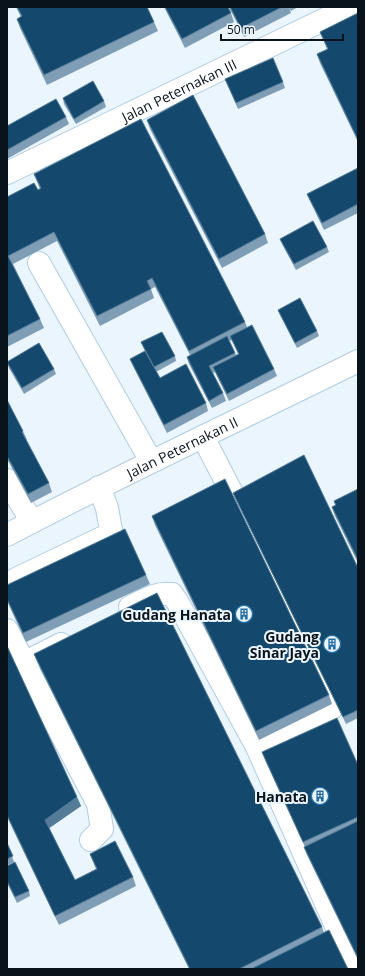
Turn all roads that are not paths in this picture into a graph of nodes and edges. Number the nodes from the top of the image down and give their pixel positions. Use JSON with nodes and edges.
{"nodes":[{"id":1,"x":350,"y":7,"type":"edge"},
{"id":2,"x":7,"y":173,"type":"edge"},
{"id":3,"x":39,"y":263,"type":"dead end"},
{"id":4,"x":358,"y":361,"type":"edge"},
{"id":5,"x":203,"y":437,"type":"junction"},
{"id":6,"x":151,"y":462,"type":"junction"},
{"id":7,"x":7,"y":480,"type":"edge"},
{"id":8,"x":99,"y":488,"type":"junction"},
{"id":9,"x":32,"y":522,"type":"junction"},
{"id":10,"x":7,"y":536,"type":"edge"},
{"id":11,"x":16,"y":579,"type":"edge"},
{"id":12,"x":116,"y":615,"type":"edge"},
{"id":13,"x":7,"y":630,"type":"edge"},
{"id":14,"x":81,"y":633,"type":"edge"},
{"id":15,"x":24,"y":663,"type":"junction"},
{"id":16,"x":257,"y":747,"type":"junction"},
{"id":17,"x":91,"y":840,"type":"dead end"},
{"id":18,"x":355,"y":969,"type":"edge"}],
"edges":[{"from":1,"to":2,"type":"street","name":"Jalan Peternakan III"},
{"from":3,"to":6,"type":"street"},
{"from":4,"to":5,"type":"street","name":"Jalan Peternakan II"},
{"from":5,"to":6,"type":"street","name":"Jalan Peternakan II"},
{"from":5,"to":16,"type":"street"},
{"from":6,"to":8,"type":"street","name":"Jalan Peternakan II"},
{"from":7,"to":9,"type":"street"},
{"from":8,"to":9,"type":"street","name":"Jalan Peternakan II"},
{"from":8,"to":11,"type":"street"},
{"from":9,"to":10,"type":"street","name":"Jalan Peternakan II"},
{"from":12,"to":16,"type":"street"},
{"from":13,"to":15,"type":"street"},
{"from":14,"to":15,"type":"street"},
{"from":15,"to":17,"type":"street"},
{"from":16,"to":18,"type":"street"}]}
